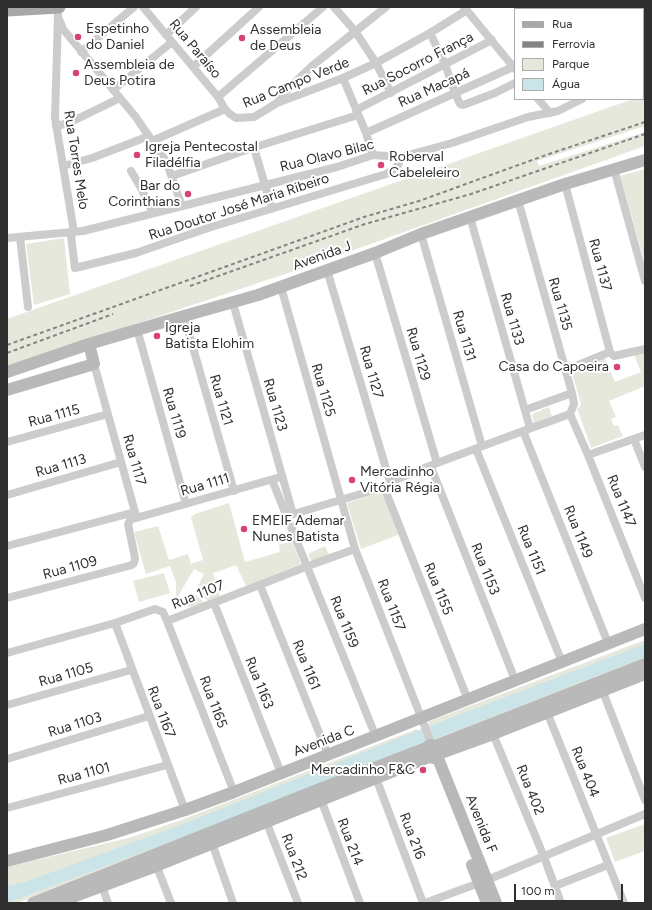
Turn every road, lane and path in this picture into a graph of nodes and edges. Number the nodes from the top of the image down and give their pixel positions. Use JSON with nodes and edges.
{"nodes":[{"id":1,"x":134,"y":7,"type":"edge"},
{"id":2,"x":143,"y":7,"type":"edge"},
{"id":3,"x":196,"y":7,"type":"edge"},
{"id":4,"x":259,"y":7,"type":"edge"},
{"id":5,"x":323,"y":7,"type":"edge"},
{"id":6,"x":334,"y":7,"type":"edge"},
{"id":7,"x":386,"y":7,"type":"edge"},
{"id":8,"x":465,"y":9,"type":"edge"},
{"id":9,"x":7,"y":10,"type":"edge"},
{"id":10,"x":57,"y":10,"type":"edge"},
{"id":11,"x":355,"y":32,"type":"junction"},
{"id":12,"x":430,"y":33,"type":"junction"},
{"id":13,"x":166,"y":35,"type":"junction"},
{"id":14,"x":492,"y":40,"type":"junction"},
{"id":15,"x":172,"y":42,"type":"junction"},
{"id":16,"x":81,"y":52,"type":"junction"},
{"id":17,"x":376,"y":63,"type":"junction"},
{"id":18,"x":445,"y":64,"type":"junction"},
{"id":19,"x":193,"y":67,"type":"junction"},
{"id":20,"x":514,"y":68,"type":"edge"},
{"id":21,"x":343,"y":78,"type":"junction"},
{"id":22,"x":514,"y":84,"type":"edge"},
{"id":23,"x":113,"y":90,"type":"junction"},
{"id":24,"x":391,"y":92,"type":"junction"},
{"id":25,"x":455,"y":93,"type":"junction"},
{"id":26,"x":218,"y":97,"type":"junction"},
{"id":27,"x":120,"y":98,"type":"junction"},
{"id":28,"x":539,"y":100,"type":"edge"},
{"id":29,"x":580,"y":100,"type":"edge"},
{"id":30,"x":277,"y":103,"type":"junction"},
{"id":31,"x":226,"y":109,"type":"junction"},
{"id":32,"x":357,"y":112,"type":"junction"},
{"id":33,"x":550,"y":113,"type":"junction"},
{"id":34,"x":56,"y":127,"type":"junction"},
{"id":35,"x":366,"y":133,"type":"junction"},
{"id":36,"x":151,"y":139,"type":"junction"},
{"id":37,"x":254,"y":148,"type":"junction"},
{"id":38,"x":373,"y":155,"type":"junction"},
{"id":39,"x":401,"y":156,"type":"junction"},
{"id":40,"x":645,"y":160,"type":"edge"},
{"id":41,"x":63,"y":166,"type":"junction"},
{"id":42,"x":614,"y":169,"type":"junction"},
{"id":43,"x":131,"y":171,"type":"dead end"},
{"id":44,"x":172,"y":176,"type":"junction"},
{"id":45,"x":565,"y":184,"type":"junction"},
{"id":46,"x":266,"y":185,"type":"junction"},
{"id":47,"x":518,"y":200,"type":"junction"},
{"id":48,"x":182,"y":206,"type":"junction"},
{"id":49,"x":272,"y":209,"type":"junction"},
{"id":50,"x":153,"y":213,"type":"junction"},
{"id":51,"x":470,"y":217,"type":"junction"},
{"id":52,"x":74,"y":232,"type":"junction"},
{"id":53,"x":421,"y":234,"type":"junction"},
{"id":54,"x":20,"y":237,"type":"junction"},
{"id":55,"x":7,"y":238,"type":"edge"},
{"id":56,"x":375,"y":253,"type":"junction"},
{"id":57,"x":75,"y":268,"type":"joint"},
{"id":58,"x":327,"y":270,"type":"junction"},
{"id":59,"x":645,"y":281,"type":"edge"},
{"id":60,"x":281,"y":287,"type":"junction"},
{"id":61,"x":233,"y":303,"type":"junction"},
{"id":62,"x":28,"y":307,"type":"dead end"},
{"id":63,"x":184,"y":316,"type":"junction"},
{"id":64,"x":137,"y":330,"type":"junction"},
{"id":65,"x":89,"y":344,"type":"junction"},
{"id":66,"x":645,"y":349,"type":"edge"},
{"id":67,"x":610,"y":352,"type":"junction"},
{"id":68,"x":94,"y":364,"type":"junction"},
{"id":69,"x":566,"y":370,"type":"junction"},
{"id":70,"x":7,"y":372,"type":"edge"},
{"id":71,"x":7,"y":390,"type":"edge"},
{"id":72,"x":572,"y":393,"type":"junction"},
{"id":73,"x":525,"y":410,"type":"junction"},
{"id":74,"x":108,"y":414,"type":"junction"},
{"id":75,"x":570,"y":414,"type":"junction"},
{"id":76,"x":526,"y":429,"type":"junction"},
{"id":77,"x":645,"y":435,"type":"edge"},
{"id":78,"x":634,"y":439,"type":"junction"},
{"id":79,"x":7,"y":442,"type":"edge"},
{"id":80,"x":480,"y":447,"type":"junction"},
{"id":81,"x":588,"y":455,"type":"junction"},
{"id":82,"x":121,"y":462,"type":"junction"},
{"id":83,"x":434,"y":465,"type":"junction"},
{"id":84,"x":645,"y":467,"type":"edge"},
{"id":85,"x":281,"y":477,"type":"junction"},
{"id":86,"x":272,"y":480,"type":"junction"},
{"id":87,"x":387,"y":485,"type":"junction"},
{"id":88,"x":234,"y":491,"type":"junction"},
{"id":89,"x":7,"y":495,"type":"edge"},
{"id":90,"x":340,"y":499,"type":"junction"},
{"id":91,"x":186,"y":504,"type":"junction"},
{"id":92,"x":135,"y":515,"type":"junction"},
{"id":93,"x":290,"y":515,"type":"junction"},
{"id":94,"x":7,"y":546,"type":"edge"},
{"id":95,"x":355,"y":549,"type":"junction"},
{"id":96,"x":308,"y":566,"type":"junction"},
{"id":97,"x":260,"y":585,"type":"junction"},
{"id":98,"x":7,"y":598,"type":"edge"},
{"id":99,"x":645,"y":598,"type":"edge"},
{"id":100,"x":214,"y":603,"type":"junction"},
{"id":101,"x":167,"y":621,"type":"junction"},
{"id":102,"x":115,"y":622,"type":"junction"},
{"id":103,"x":645,"y":629,"type":"edge"},
{"id":104,"x":608,"y":643,"type":"junction"},
{"id":105,"x":7,"y":653,"type":"edge"},
{"id":106,"x":562,"y":662,"type":"junction"},
{"id":107,"x":645,"y":664,"type":"edge"},
{"id":108,"x":132,"y":670,"type":"junction"},
{"id":109,"x":645,"y":674,"type":"edge"},
{"id":110,"x":514,"y":680,"type":"junction"},
{"id":111,"x":601,"y":686,"type":"junction"},
{"id":112,"x":468,"y":700,"type":"junction"},
{"id":113,"x":7,"y":705,"type":"edge"},
{"id":114,"x":548,"y":712,"type":"junction"},
{"id":115,"x":150,"y":716,"type":"junction"},
{"id":116,"x":422,"y":722,"type":"junction"},
{"id":117,"x":493,"y":734,"type":"junction"},
{"id":118,"x":376,"y":737,"type":"junction"},
{"id":119,"x":432,"y":750,"type":"junction"},
{"id":120,"x":328,"y":755,"type":"junction"},
{"id":121,"x":7,"y":759,"type":"edge"},
{"id":122,"x":167,"y":765,"type":"junction"},
{"id":123,"x":281,"y":773,"type":"junction"},
{"id":124,"x":376,"y":778,"type":"junction"},
{"id":125,"x":234,"y":792,"type":"junction"},
{"id":126,"x":319,"y":795,"type":"junction"},
{"id":127,"x":645,"y":800,"type":"edge"},
{"id":128,"x":7,"y":808,"type":"edge"},
{"id":129,"x":185,"y":810,"type":"junction"},
{"id":130,"x":645,"y":814,"type":"edge"},
{"id":131,"x":266,"y":821,"type":"junction"},
{"id":132,"x":597,"y":837,"type":"junction"},
{"id":133,"x":212,"y":843,"type":"junction"},
{"id":134,"x":544,"y":856,"type":"junction"},
{"id":135,"x":7,"y":861,"type":"edge"},
{"id":136,"x":155,"y":861,"type":"junction"},
{"id":137,"x":608,"y":866,"type":"junction"},
{"id":138,"x":101,"y":881,"type":"junction"},
{"id":139,"x":483,"y":882,"type":"junction"},
{"id":140,"x":555,"y":886,"type":"junction"},
{"id":141,"x":40,"y":902,"type":"edge"},
{"id":142,"x":56,"y":903,"type":"edge"},
{"id":143,"x":108,"y":903,"type":"edge"},
{"id":144,"x":171,"y":903,"type":"edge"},
{"id":145,"x":234,"y":903,"type":"edge"},
{"id":146,"x":298,"y":903,"type":"edge"},
{"id":147,"x":360,"y":903,"type":"edge"},
{"id":148,"x":424,"y":903,"type":"edge"},
{"id":149,"x":487,"y":903,"type":"edge"},
{"id":150,"x":496,"y":903,"type":"edge"},
{"id":151,"x":561,"y":903,"type":"edge"},
{"id":152,"x":624,"y":903,"type":"edge"}],
"edges":[{"from":1,"to":16,"type":"street"},
{"from":2,"to":13,"type":"street","name":"Rua Paraíso"},
{"from":3,"to":13,"type":"street"},
{"from":4,"to":19,"type":"street"},
{"from":5,"to":26,"type":"street"},
{"from":6,"to":11,"type":"street"},
{"from":7,"to":11,"type":"street"},
{"from":8,"to":12,"type":"street","name":"Rua Campo Verde"},
{"from":8,"to":14,"type":"street"},
{"from":9,"to":10,"type":"main road"},
{"from":10,"to":16,"type":"street"},
{"from":10,"to":34,"type":"street","name":"Rua Torres Melo"},
{"from":11,"to":17,"type":"street"},
{"from":11,"to":30,"type":"street"},
{"from":12,"to":17,"type":"street","name":"Rua Campo Verde"},
{"from":12,"to":18,"type":"street"},
{"from":13,"to":15,"type":"street","name":"Rua Paraíso"},
{"from":14,"to":18,"type":"street","name":"Rua Socorro França"},
{"from":14,"to":20,"type":"street"},
{"from":15,"to":19,"type":"street","name":"Rua Paraíso"},
{"from":15,"to":23,"type":"street"},
{"from":16,"to":23,"type":"street"},
{"from":17,"to":21,"type":"street","name":"Rua Campo Verde"},
{"from":17,"to":24,"type":"street"},
{"from":18,"to":24,"type":"street","name":"Rua Socorro França"},
{"from":18,"to":25,"type":"street"},
{"from":19,"to":26,"type":"street","name":"Rua Paraíso"},
{"from":20,"to":25,"type":"street","name":"Rua Macapá"},
{"from":21,"to":30,"type":"street","name":"Rua Campo Verde"},
{"from":21,"to":32,"type":"street"},
{"from":22,"to":25,"type":"street"},
{"from":23,"to":27,"type":"street"},
{"from":24,"to":32,"type":"street","name":"Rua Socorro França"},
{"from":25,"to":35,"type":"street","name":"Rua Macapá"},
{"from":26,"to":31,"type":"street","name":"Rua Paraíso"},
{"from":27,"to":34,"type":"street"},
{"from":27,"to":36,"type":"street"},
{"from":28,"to":33,"type":"street"},
{"from":29,"to":33,"type":"street","name":"Rua Olavo Bilac"},
{"from":30,"to":31,"type":"street","name":"Rua Campo Verde"},
{"from":31,"to":36,"type":"street","name":"Rua Campo Verde"},
{"from":32,"to":35,"type":"street"},
{"from":32,"to":37,"type":"street","name":"Rua Socorro França"},
{"from":33,"to":39,"type":"street","name":"Rua Olavo Bilac"},
{"from":34,"to":41,"type":"street","name":"Rua Torres Melo"},
{"from":35,"to":38,"type":"street"},
{"from":36,"to":41,"type":"street","name":"Rua Campo Verde"},
{"from":36,"to":44,"type":"street"},
{"from":37,"to":44,"type":"street","name":"Rua Socorro França"},
{"from":37,"to":46,"type":"street"},
{"from":38,"to":39,"type":"street","name":"Rua Olavo Bilac"},
{"from":38,"to":46,"type":"street","name":"Rua Olavo Bilac"},
{"from":39,"to":49,"type":"street","name":"Rua Doutor José Maria Ribeiro"},
{"from":40,"to":42,"type":"street","name":"Avenida J"},
{"from":41,"to":52,"type":"street","name":"Rua Torres Melo"},
{"from":42,"to":45,"type":"street","name":"Avenida J"},
{"from":42,"to":59,"type":"street"},
{"from":43,"to":50,"type":"street"},
{"from":44,"to":48,"type":"street"},
{"from":45,"to":47,"type":"street","name":"Avenida J"},
{"from":45,"to":67,"type":"street","name":"Rua 1137"},
{"from":46,"to":48,"type":"street","name":"Rua Olavo Bilac"},
{"from":46,"to":49,"type":"street"},
{"from":47,"to":51,"type":"street","name":"Avenida J"},
{"from":47,"to":69,"type":"street","name":"Rua 1135"},
{"from":48,"to":50,"type":"street","name":"Rua Olavo Bilac"},
{"from":49,"to":57,"type":"street","name":"Rua Doutor José Maria Ribeiro"},
{"from":50,"to":52,"type":"street","name":"Rua Olavo Bilac"},
{"from":51,"to":53,"type":"street","name":"Avenida J"},
{"from":51,"to":73,"type":"street","name":"Rua 1133"},
{"from":52,"to":54,"type":"street","name":"Rua Olavo Bilac"},
{"from":52,"to":57,"type":"street","name":"Rua Torres Melo"},
{"from":53,"to":56,"type":"street","name":"Avenida J"},
{"from":53,"to":80,"type":"street","name":"Rua 1131"},
{"from":54,"to":55,"type":"street","name":"Rua Olavo Bilac"},
{"from":54,"to":62,"type":"street"},
{"from":56,"to":58,"type":"street","name":"Avenida J"},
{"from":56,"to":83,"type":"street","name":"Rua 1129"},
{"from":58,"to":60,"type":"street","name":"Avenida J"},
{"from":58,"to":87,"type":"street","name":"Rua 1127"},
{"from":60,"to":61,"type":"street","name":"Avenida J"},
{"from":60,"to":90,"type":"street","name":"Rua 1125"},
{"from":61,"to":63,"type":"street","name":"Avenida J"},
{"from":61,"to":85,"type":"street","name":"Rua 1123"},
{"from":63,"to":64,"type":"street","name":"Avenida J"},
{"from":63,"to":88,"type":"street","name":"Rua 1121"},
{"from":64,"to":65,"type":"street","name":"Avenida J"},
{"from":64,"to":91,"type":"street","name":"Rua 1119"},
{"from":65,"to":68,"type":"street"},
{"from":65,"to":70,"type":"street","name":"Avenida J"},
{"from":66,"to":67,"type":"street"},
{"from":67,"to":69,"type":"street"},
{"from":68,"to":71,"type":"street"},
{"from":68,"to":74,"type":"street","name":"Rua 1117"},
{"from":69,"to":72,"type":"street","name":"Rua 1135"},
{"from":72,"to":73,"type":"street"},
{"from":72,"to":75,"type":"street","name":"Rua 1135"},
{"from":73,"to":76,"type":"street","name":"Rua 1133"},
{"from":74,"to":79,"type":"street","name":"Rua 1115"},
{"from":74,"to":82,"type":"street","name":"Rua 1117"},
{"from":75,"to":76,"type":"street"},
{"from":75,"to":81,"type":"street","name":"Rua 1147"},
{"from":76,"to":80,"type":"street"},
{"from":76,"to":104,"type":"street","name":"Rua 1149"},
{"from":77,"to":78,"type":"street"},
{"from":78,"to":81,"type":"street"},
{"from":78,"to":84,"type":"street"},
{"from":80,"to":83,"type":"street"},
{"from":80,"to":106,"type":"street","name":"Rua 1151"},
{"from":81,"to":99,"type":"street","name":"Rua 1147"},
{"from":82,"to":89,"type":"street","name":"Rua 1113"},
{"from":82,"to":92,"type":"street","name":"Rua 1117"},
{"from":83,"to":87,"type":"street"},
{"from":83,"to":110,"type":"street","name":"Rua 1153"},
{"from":85,"to":86,"type":"street","name":"Rua 1111"},
{"from":85,"to":93,"type":"street","name":"Rua 1123"},
{"from":86,"to":88,"type":"street","name":"Rua 1111"},
{"from":86,"to":93,"type":"street","name":"Rua 1159"},
{"from":87,"to":90,"type":"street"},
{"from":87,"to":112,"type":"street","name":"Rua 1155"},
{"from":88,"to":91,"type":"street","name":"Rua 1111"},
{"from":90,"to":93,"type":"street"},
{"from":90,"to":95,"type":"street","name":"Rua 1157"},
{"from":91,"to":92,"type":"street","name":"Rua 1111"},
{"from":92,"to":94,"type":"street","name":"Rua 1111"},
{"from":92,"to":98,"type":"street","name":"Rua 1109"},
{"from":93,"to":96,"type":"street","name":"Rua 1159"},
{"from":95,"to":96,"type":"street","name":"Rua 1107"},
{"from":95,"to":116,"type":"street","name":"Rua 1157"},
{"from":96,"to":97,"type":"street","name":"Rua 1107"},
{"from":96,"to":118,"type":"street","name":"Rua 1159"},
{"from":97,"to":100,"type":"street","name":"Rua 1107"},
{"from":97,"to":120,"type":"street","name":"Rua 1161"},
{"from":100,"to":101,"type":"street","name":"Rua 1107"},
{"from":100,"to":123,"type":"street","name":"Rua 1163"},
{"from":101,"to":102,"type":"street","name":"Rua 1107"},
{"from":101,"to":125,"type":"street","name":"Rua 1165"},
{"from":102,"to":105,"type":"street","name":"Rua 1107"},
{"from":102,"to":108,"type":"street","name":"Rua 1167"},
{"from":103,"to":104,"type":"street","name":"Avenida C"},
{"from":104,"to":106,"type":"street","name":"Avenida C"},
{"from":106,"to":110,"type":"street","name":"Avenida C"},
{"from":107,"to":111,"type":"street"},
{"from":108,"to":113,"type":"street","name":"Rua 1105"},
{"from":108,"to":115,"type":"street","name":"Rua 1167"},
{"from":109,"to":111,"type":"street"},
{"from":110,"to":112,"type":"street","name":"Avenida C"},
{"from":111,"to":114,"type":"street"},
{"from":111,"to":119,"type":"street"},
{"from":111,"to":127,"type":"street"},
{"from":112,"to":116,"type":"street","name":"Avenida C"},
{"from":114,"to":117,"type":"street"},
{"from":114,"to":132,"type":"street","name":"Rua 404"},
{"from":115,"to":121,"type":"street","name":"Rua 1103"},
{"from":115,"to":122,"type":"street","name":"Rua 1167"},
{"from":116,"to":118,"type":"street","name":"Avenida C"},
{"from":116,"to":119,"type":"street","name":"Rua 1157"},
{"from":117,"to":119,"type":"street"},
{"from":117,"to":134,"type":"street","name":"Rua 402"},
{"from":118,"to":120,"type":"street","name":"Avenida C"},
{"from":119,"to":124,"type":"street"},
{"from":119,"to":126,"type":"street"},
{"from":119,"to":139,"type":"street","name":"Avenida F"},
{"from":120,"to":123,"type":"street","name":"Avenida C"},
{"from":122,"to":128,"type":"street","name":"Rua 1101"},
{"from":122,"to":129,"type":"street","name":"Rua 1167"},
{"from":123,"to":125,"type":"street","name":"Avenida C"},
{"from":124,"to":126,"type":"street"},
{"from":124,"to":148,"type":"street","name":"Rua 216"},
{"from":125,"to":129,"type":"street","name":"Avenida C"},
{"from":126,"to":131,"type":"street"},
{"from":126,"to":136,"type":"street"},
{"from":126,"to":147,"type":"street","name":"Rua 214"},
{"from":129,"to":135,"type":"street","name":"Avenida C"},
{"from":130,"to":132,"type":"street"},
{"from":131,"to":133,"type":"street"},
{"from":131,"to":146,"type":"street","name":"Rua 212"},
{"from":132,"to":134,"type":"street"},
{"from":132,"to":137,"type":"street","name":"Rua 404"},
{"from":133,"to":136,"type":"street"},
{"from":133,"to":145,"type":"street"},
{"from":134,"to":139,"type":"street"},
{"from":134,"to":140,"type":"street","name":"Rua 402"},
{"from":136,"to":138,"type":"street"},
{"from":136,"to":144,"type":"street"},
{"from":137,"to":140,"type":"street"},
{"from":137,"to":152,"type":"street","name":"Rua 404"},
{"from":138,"to":141,"type":"street"},
{"from":138,"to":142,"type":"street"},
{"from":138,"to":143,"type":"street"},
{"from":139,"to":148,"type":"street"},
{"from":139,"to":149,"type":"street","name":"Avenida F"},
{"from":139,"to":150,"type":"street","name":"Avenida F"},
{"from":140,"to":151,"type":"street","name":"Rua 402"}]}
